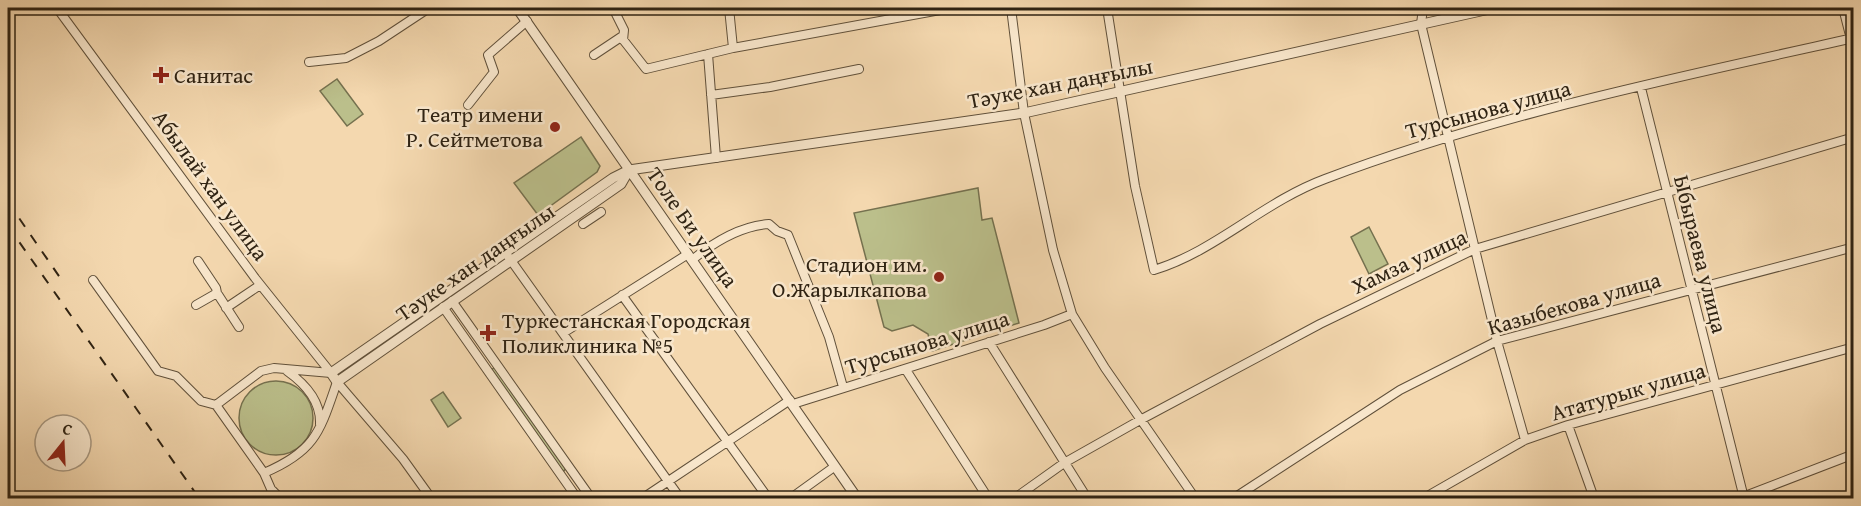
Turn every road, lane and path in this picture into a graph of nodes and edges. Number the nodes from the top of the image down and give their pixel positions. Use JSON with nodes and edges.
{"nodes":[{"id":1,"x":57,"y":8,"type":"edge"},
{"id":2,"x":429,"y":8,"type":"edge"},
{"id":3,"x":517,"y":8,"type":"edge"},
{"id":4,"x":623,"y":8,"type":"edge"},
{"id":5,"x":729,"y":8,"type":"edge"},
{"id":6,"x":951,"y":8,"type":"edge"},
{"id":7,"x":1011,"y":8,"type":"edge"},
{"id":8,"x":1107,"y":8,"type":"edge"},
{"id":9,"x":1423,"y":8,"type":"edge"},
{"id":10,"x":1494,"y":8,"type":"edge"},
{"id":11,"x":1843,"y":8,"type":"edge"},
{"id":12,"x":526,"y":21,"type":"junction"},
{"id":13,"x":1420,"y":24,"type":"junction"},
{"id":14,"x":1852,"y":38,"type":"edge"},
{"id":15,"x":623,"y":39,"type":"junction"},
{"id":16,"x":733,"y":48,"type":"junction"},
{"id":17,"x":1854,"y":51,"type":"edge"},
{"id":18,"x":708,"y":54,"type":"junction"},
{"id":19,"x":594,"y":55,"type":"dead end"},
{"id":20,"x":309,"y":62,"type":"dead end"},
{"id":21,"x":859,"y":69,"type":"dead end"},
{"id":22,"x":1641,"y":88,"type":"junction"},
{"id":23,"x":1120,"y":92,"type":"junction"},
{"id":24,"x":711,"y":95,"type":"junction"},
{"id":25,"x":468,"y":105,"type":"dead end"},
{"id":26,"x":1024,"y":113,"type":"junction"},
{"id":27,"x":1449,"y":135,"type":"junction"},
{"id":28,"x":1854,"y":137,"type":"edge"},
{"id":29,"x":716,"y":158,"type":"junction"},
{"id":30,"x":629,"y":170,"type":"junction"},
{"id":31,"x":1666,"y":192,"type":"junction"},
{"id":32,"x":601,"y":212,"type":"dead end"},
{"id":33,"x":583,"y":224,"type":"dead end"},
{"id":34,"x":1854,"y":248,"type":"edge"},
{"id":35,"x":1475,"y":249,"type":"junction"},
{"id":36,"x":505,"y":252,"type":"junction"},
{"id":37,"x":690,"y":257,"type":"junction"},
{"id":38,"x":511,"y":260,"type":"junction"},
{"id":39,"x":198,"y":261,"type":"dead end"},
{"id":40,"x":93,"y":280,"type":"dead end"},
{"id":41,"x":260,"y":285,"type":"junction"},
{"id":42,"x":1691,"y":290,"type":"junction"},
{"id":43,"x":217,"y":293,"type":"junction"},
{"id":44,"x":622,"y":295,"type":"junction"},
{"id":45,"x":452,"y":301,"type":"junction"},
{"id":46,"x":196,"y":305,"type":"dead end"},
{"id":47,"x":226,"y":308,"type":"junction"},
{"id":48,"x":443,"y":308,"type":"junction"},
{"id":49,"x":1072,"y":314,"type":"junction"},
{"id":50,"x":239,"y":327,"type":"dead end"},
{"id":51,"x":563,"y":333,"type":"junction"},
{"id":52,"x":1497,"y":341,"type":"junction"},
{"id":53,"x":989,"y":342,"type":"junction"},
{"id":54,"x":1854,"y":347,"type":"edge"},
{"id":55,"x":285,"y":369,"type":"junction"},
{"id":56,"x":906,"y":370,"type":"junction"},
{"id":57,"x":331,"y":373,"type":"junction"},
{"id":58,"x":337,"y":382,"type":"junction"},
{"id":59,"x":1715,"y":385,"type":"junction"},
{"id":60,"x":843,"y":387,"type":"junction"},
{"id":61,"x":791,"y":402,"type":"junction"},
{"id":62,"x":216,"y":405,"type":"junction"},
{"id":63,"x":1142,"y":419,"type":"junction"},
{"id":64,"x":1568,"y":425,"type":"junction"},
{"id":65,"x":319,"y":432,"type":"junction"},
{"id":66,"x":1525,"y":440,"type":"junction"},
{"id":67,"x":728,"y":444,"type":"junction"},
{"id":68,"x":1854,"y":454,"type":"edge"},
{"id":69,"x":1064,"y":463,"type":"junction"},
{"id":70,"x":834,"y":467,"type":"junction"},
{"id":71,"x":264,"y":473,"type":"junction"},
{"id":72,"x":669,"y":481,"type":"junction"},
{"id":73,"x":280,"y":498,"type":"edge"},
{"id":74,"x":431,"y":498,"type":"edge"},
{"id":75,"x":577,"y":498,"type":"edge"},
{"id":76,"x":591,"y":498,"type":"edge"},
{"id":77,"x":643,"y":498,"type":"edge"},
{"id":78,"x":680,"y":498,"type":"edge"},
{"id":79,"x":768,"y":498,"type":"edge"},
{"id":80,"x":791,"y":498,"type":"edge"},
{"id":81,"x":857,"y":498,"type":"edge"},
{"id":82,"x":988,"y":498,"type":"edge"},
{"id":83,"x":1015,"y":498,"type":"edge"},
{"id":84,"x":1087,"y":498,"type":"edge"},
{"id":85,"x":1195,"y":498,"type":"edge"},
{"id":86,"x":1234,"y":498,"type":"edge"},
{"id":87,"x":1424,"y":498,"type":"edge"},
{"id":88,"x":1594,"y":498,"type":"edge"},
{"id":89,"x":1742,"y":498,"type":"edge"}],
"edges":[{"from":1,"to":41,"type":"street","name":"Абылай хан улица"},
{"from":2,"to":20,"type":"street"},
{"from":3,"to":12,"type":"street","name":"Толе Би улица"},
{"from":4,"to":15,"type":"street"},
{"from":5,"to":16,"type":"street"},
{"from":6,"to":16,"type":"street"},
{"from":7,"to":26,"type":"street"},
{"from":8,"to":23,"type":"street"},
{"from":9,"to":13,"type":"street"},
{"from":10,"to":13,"type":"street","name":"Тәуке хан даңғылы"},
{"from":11,"to":14,"type":"street"},
{"from":12,"to":25,"type":"street"},
{"from":12,"to":30,"type":"street","name":"Толе Би улица"},
{"from":13,"to":23,"type":"street","name":"Тәуке хан даңғылы"},
{"from":13,"to":27,"type":"street"},
{"from":14,"to":17,"type":"street"},
{"from":14,"to":22,"type":"street","name":"Турсынова улица"},
{"from":15,"to":18,"type":"street"},
{"from":15,"to":19,"type":"street"},
{"from":16,"to":18,"type":"street"},
{"from":18,"to":24,"type":"street"},
{"from":21,"to":24,"type":"street"},
{"from":22,"to":27,"type":"street","name":"Турсынова улица"},
{"from":22,"to":31,"type":"street","name":"Ыбыраева улица"},
{"from":23,"to":26,"type":"street","name":"Тәуке хан даңғылы"},
{"from":23,"to":27,"type":"street","name":"Турсынова улица"},
{"from":24,"to":29,"type":"street"},
{"from":26,"to":29,"type":"street","name":"Тәуке хан даңғылы"},
{"from":26,"to":49,"type":"street"},
{"from":27,"to":35,"type":"street"},
{"from":28,"to":31,"type":"street","name":"Хамза улица"},
{"from":29,"to":30,"type":"street","name":"Тәуке хан даңғылы"},
{"from":30,"to":36,"type":"street","name":"Тәуке хан даңғылы"},
{"from":30,"to":37,"type":"street","name":"Толе Би улица"},
{"from":30,"to":38,"type":"street","name":"Тәуке хан даңғылы"},
{"from":31,"to":35,"type":"street","name":"Хамза улица"},
{"from":31,"to":42,"type":"street","name":"Ыбыраева улица"},
{"from":32,"to":33,"type":"street"},
{"from":34,"to":42,"type":"street","name":"Казыбекова улица"},
{"from":35,"to":52,"type":"street"},
{"from":35,"to":63,"type":"street","name":"Хамза улица"},
{"from":36,"to":38,"type":"street"},
{"from":36,"to":57,"type":"street","name":"Тәуке хан даңғылы"},
{"from":37,"to":44,"type":"street"},
{"from":37,"to":60,"type":"street"},
{"from":37,"to":61,"type":"street","name":"Толе Би улица"},
{"from":38,"to":45,"type":"street","name":"Тәуке хан даңғылы"},
{"from":38,"to":51,"type":"street"},
{"from":39,"to":43,"type":"street"},
{"from":40,"to":62,"type":"street"},
{"from":41,"to":47,"type":"street"},
{"from":41,"to":57,"type":"street","name":"Абылай хан улица"},
{"from":42,"to":52,"type":"street","name":"Казыбекова улица"},
{"from":42,"to":59,"type":"street","name":"Ыбыраева улица"},
{"from":43,"to":46,"type":"street"},
{"from":43,"to":47,"type":"street"},
{"from":44,"to":51,"type":"street"},
{"from":44,"to":67,"type":"street"},
{"from":45,"to":48,"type":"street","name":"Тәуке хан даңғылы"},
{"from":45,"to":76,"type":"street"},
{"from":47,"to":50,"type":"street"},
{"from":48,"to":58,"type":"street","name":"Тәуке хан даңғылы"},
{"from":48,"to":75,"type":"street"},
{"from":49,"to":53,"type":"street","name":"Турсынова улица"},
{"from":49,"to":63,"type":"street"},
{"from":51,"to":72,"type":"street"},
{"from":52,"to":66,"type":"street"},
{"from":52,"to":86,"type":"street","name":"Казыбекова улица"},
{"from":53,"to":56,"type":"street","name":"Турсынова улица"},
{"from":53,"to":69,"type":"street"},
{"from":54,"to":59,"type":"street","name":"Ататурык улица"},
{"from":55,"to":57,"type":"street"},
{"from":55,"to":62,"type":"street"},
{"from":55,"to":65,"type":"street"},
{"from":56,"to":60,"type":"street","name":"Турсынова улица"},
{"from":56,"to":82,"type":"street"},
{"from":57,"to":58,"type":"street","name":"Абылай хан улица"},
{"from":58,"to":65,"type":"street"},
{"from":58,"to":74,"type":"street"},
{"from":59,"to":64,"type":"street","name":"Ататурык улица"},
{"from":59,"to":89,"type":"street","name":"Ыбыраева улица"},
{"from":60,"to":61,"type":"street","name":"Турсынова улица"},
{"from":61,"to":67,"type":"street","name":"Турсынова улица"},
{"from":61,"to":70,"type":"street","name":"Толе Би улица"},
{"from":62,"to":71,"type":"street"},
{"from":63,"to":69,"type":"street","name":"Хамза улица"},
{"from":63,"to":85,"type":"street"},
{"from":64,"to":66,"type":"street","name":"Ататурык улица"},
{"from":64,"to":88,"type":"street"},
{"from":65,"to":71,"type":"street"},
{"from":66,"to":87,"type":"street","name":"Ататурык улица"},
{"from":67,"to":72,"type":"street","name":"Турсынова улица"},
{"from":67,"to":79,"type":"street"},
{"from":68,"to":89,"type":"street"},
{"from":69,"to":83,"type":"street","name":"Хамза улица"},
{"from":69,"to":84,"type":"street"},
{"from":70,"to":80,"type":"street"},
{"from":70,"to":81,"type":"street","name":"Толе Би улица"},
{"from":71,"to":73,"type":"street"},
{"from":72,"to":77,"type":"street","name":"Турсынова улица"},
{"from":72,"to":78,"type":"street"}]}
